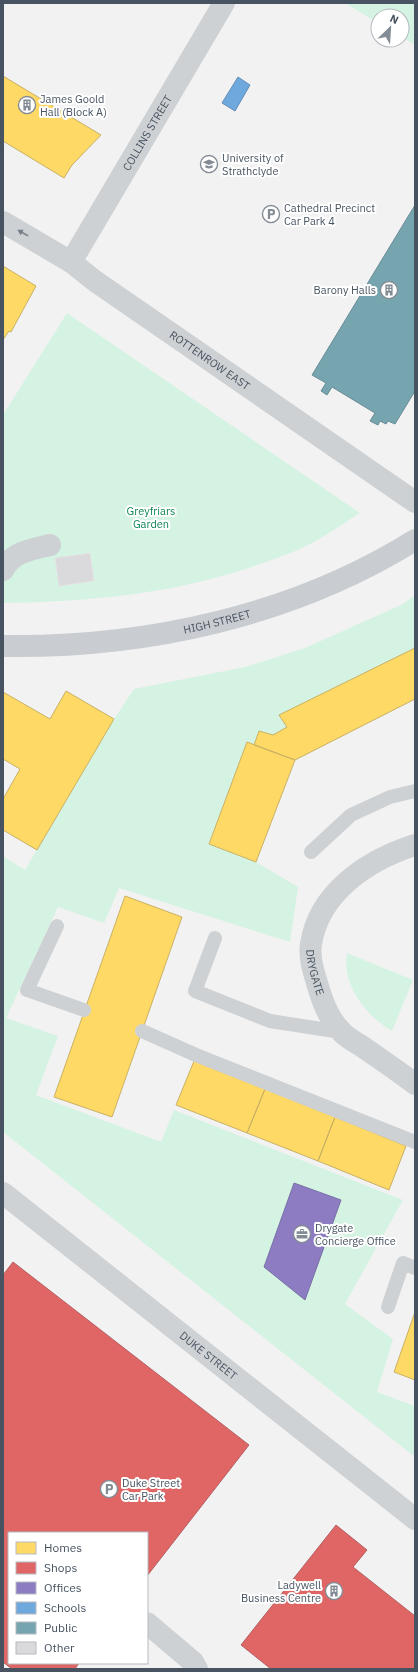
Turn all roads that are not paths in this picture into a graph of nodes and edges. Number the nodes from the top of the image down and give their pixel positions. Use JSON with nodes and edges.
{"nodes":[{"id":1,"x":224,"y":3,"type":"edge"},
{"id":2,"x":3,"y":222,"type":"edge"},
{"id":3,"x":71,"y":262,"type":"junction"},
{"id":4,"x":415,"y":502,"type":"edge"},
{"id":5,"x":415,"y":540,"type":"edge"},
{"id":6,"x":50,"y":544,"type":"dead end"},
{"id":7,"x":3,"y":570,"type":"edge"},
{"id":8,"x":3,"y":646,"type":"edge"},
{"id":9,"x":415,"y":791,"type":"edge"},
{"id":10,"x":415,"y":845,"type":"edge"},
{"id":11,"x":311,"y":852,"type":"dead end"},
{"id":12,"x":57,"y":926,"type":"dead end"},
{"id":13,"x":214,"y":938,"type":"dead end"},
{"id":14,"x":84,"y":1010,"type":"dead end"},
{"id":15,"x":142,"y":1031,"type":"dead end"},
{"id":16,"x":341,"y":1032,"type":"junction"},
{"id":17,"x":415,"y":1084,"type":"edge"},
{"id":18,"x":415,"y":1142,"type":"edge"},
{"id":19,"x":5,"y":1197,"type":"edge"},
{"id":20,"x":415,"y":1268,"type":"edge"},
{"id":21,"x":388,"y":1307,"type":"dead end"},
{"id":22,"x":415,"y":1519,"type":"edge"},
{"id":23,"x":148,"y":1624,"type":"edge"},
{"id":24,"x":197,"y":1669,"type":"edge"}],
"edges":[{"from":1,"to":3,"type":"street","name":"COLLINS STREET"},
{"from":3,"to":2,"type":"street","name":"ROTTENROW EAST","one_way":true},
{"from":3,"to":4,"type":"street","name":"ROTTENROW EAST"},
{"from":5,"to":8,"type":"main road","name":"HIGH STREET"},
{"from":6,"to":7,"type":"street"},
{"from":9,"to":11,"type":"lane"},
{"from":10,"to":16,"type":"street","name":"DRYGATE"},
{"from":12,"to":14,"type":"lane"},
{"from":13,"to":16,"type":"lane"},
{"from":15,"to":18,"type":"lane"},
{"from":16,"to":17,"type":"street","name":"DRYGATE"},
{"from":19,"to":22,"type":"street","name":"DUKE STREET"},
{"from":20,"to":21,"type":"lane"},
{"from":23,"to":24,"type":"street"}]}
